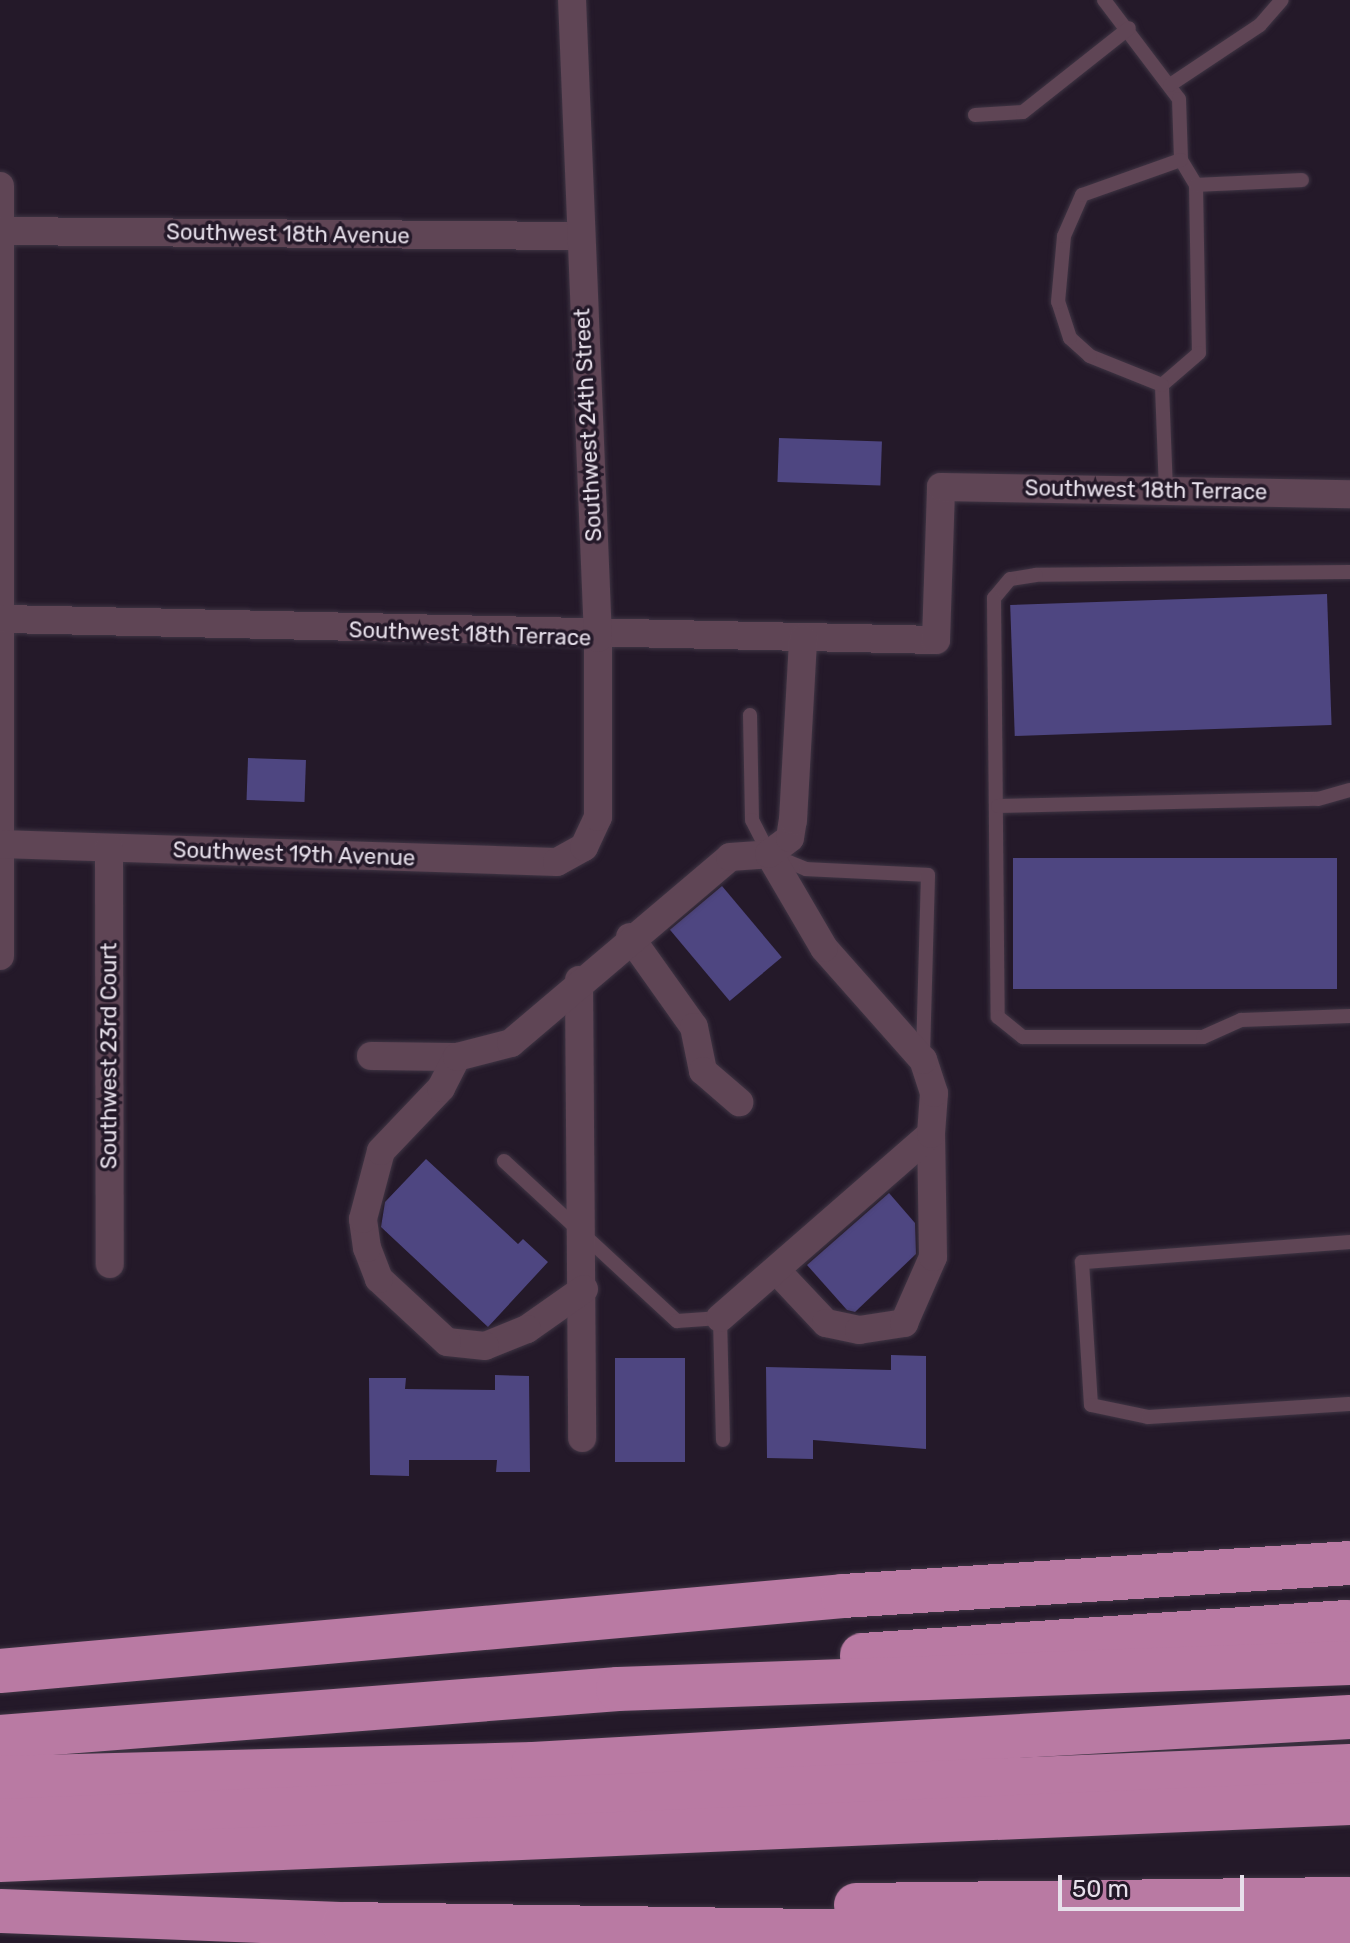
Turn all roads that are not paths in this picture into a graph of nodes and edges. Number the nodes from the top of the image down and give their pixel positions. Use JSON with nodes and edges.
{"nodes":[{"id":1,"x":572,"y":0,"type":"edge"},
{"id":2,"x":1104,"y":0,"type":"edge"},
{"id":3,"x":1282,"y":0,"type":"edge"},
{"id":4,"x":1129,"y":28,"type":"junction"},
{"id":5,"x":1170,"y":85,"type":"junction"},
{"id":6,"x":975,"y":115,"type":"dead end"},
{"id":7,"x":1181,"y":160,"type":"junction"},
{"id":8,"x":1302,"y":180,"type":"dead end"},
{"id":9,"x":1196,"y":185,"type":"junction"},
{"id":10,"x":0,"y":186,"type":"edge"},
{"id":11,"x":0,"y":231,"type":"edge"},
{"id":12,"x":577,"y":236,"type":"junction"},
{"id":13,"x":1162,"y":385,"type":"junction"},
{"id":14,"x":1166,"y":491,"type":"junction"},
{"id":15,"x":1350,"y":494,"type":"edge"},
{"id":16,"x":1350,"y":572,"type":"edge"},
{"id":17,"x":5,"y":619,"type":"junction"},
{"id":18,"x":598,"y":638,"type":"junction"},
{"id":19,"x":803,"y":639,"type":"junction"},
{"id":20,"x":750,"y":715,"type":"dead end"},
{"id":21,"x":1350,"y":790,"type":"edge"},
{"id":22,"x":998,"y":806,"type":"junction"},
{"id":23,"x":2,"y":844,"type":"edge"},
{"id":24,"x":584,"y":847,"type":"joint"},
{"id":25,"x":109,"y":848,"type":"junction"},
{"id":26,"x":769,"y":854,"type":"junction"},
{"id":27,"x":630,"y":937,"type":"junction"},
{"id":28,"x":0,"y":956,"type":"edge"},
{"id":29,"x":579,"y":980,"type":"junction"},
{"id":30,"x":1350,"y":1016,"type":"edge"},
{"id":31,"x":371,"y":1056,"type":"dead end"},
{"id":32,"x":457,"y":1057,"type":"junction"},
{"id":33,"x":923,"y":1060,"type":"junction"},
{"id":34,"x":739,"y":1102,"type":"dead end"},
{"id":35,"x":931,"y":1134,"type":"junction"},
{"id":36,"x":504,"y":1161,"type":"dead end"},
{"id":37,"x":584,"y":1228,"type":"junction"},
{"id":38,"x":1350,"y":1242,"type":"edge"},
{"id":39,"x":110,"y":1264,"type":"dead end"},
{"id":40,"x":776,"y":1270,"type":"junction"},
{"id":41,"x":584,"y":1289,"type":"junction"},
{"id":42,"x":720,"y":1318,"type":"junction"},
{"id":43,"x":1350,"y":1404,"type":"edge"},
{"id":44,"x":582,"y":1438,"type":"dead end"},
{"id":45,"x":723,"y":1440,"type":"dead end"},
{"id":46,"x":1350,"y":1534,"type":"edge"},
{"id":47,"x":1350,"y":1563,"type":"edge"},
{"id":48,"x":921,"y":1590,"type":"junction"},
{"id":49,"x":1350,"y":1622,"type":"edge"},
{"id":50,"x":1350,"y":1663,"type":"edge"},
{"id":51,"x":0,"y":1671,"type":"edge"},
{"id":52,"x":618,"y":1689,"type":"junction"},
{"id":53,"x":1350,"y":1717,"type":"edge"},
{"id":54,"x":0,"y":1737,"type":"edge"},
{"id":55,"x":1350,"y":1766,"type":"edge"},
{"id":56,"x":0,"y":1778,"type":"edge"},
{"id":57,"x":1350,"y":1803,"type":"edge"},
{"id":58,"x":0,"y":1821,"type":"edge"},
{"id":59,"x":1350,"y":1826,"type":"edge"},
{"id":60,"x":0,"y":1860,"type":"edge"},
{"id":61,"x":0,"y":1879,"type":"edge"},
{"id":62,"x":1350,"y":1899,"type":"edge"},
{"id":63,"x":0,"y":1911,"type":"edge"},
{"id":64,"x":494,"y":1925,"type":"junction"},
{"id":65,"x":1350,"y":1939,"type":"edge"}],
"edges":[{"from":1,"to":12,"type":"street","name":"Southwest 24th Street"},
{"from":2,"to":4,"type":"lane"},
{"from":3,"to":5,"type":"lane"},
{"from":4,"to":5,"type":"lane"},
{"from":4,"to":6,"type":"lane"},
{"from":5,"to":7,"type":"lane"},
{"from":7,"to":9,"type":"lane"},
{"from":7,"to":13,"type":"lane"},
{"from":8,"to":9,"type":"lane"},
{"from":9,"to":13,"type":"lane"},
{"from":10,"to":11,"type":"street"},
{"from":11,"to":12,"type":"street","name":"Southwest 18th Avenue"},
{"from":11,"to":17,"type":"street"},
{"from":12,"to":18,"type":"street","name":"Southwest 24th Street"},
{"from":13,"to":14,"type":"lane"},
{"from":14,"to":15,"type":"street","name":"Southwest 18th Terrace"},
{"from":14,"to":19,"type":"street","name":"Southwest 18th Terrace"},
{"from":16,"to":22,"type":"lane"},
{"from":17,"to":18,"type":"street","name":"Southwest 18th Terrace"},
{"from":17,"to":23,"type":"street"},
{"from":18,"to":19,"type":"street","name":"Southwest 18th Terrace"},
{"from":18,"to":24,"type":"street","name":"Southwest 24th Street"},
{"from":19,"to":26,"type":"street"},
{"from":20,"to":26,"type":"lane"},
{"from":21,"to":22,"type":"lane"},
{"from":22,"to":30,"type":"lane"},
{"from":23,"to":25,"type":"street","name":"Southwest 19th Avenue"},
{"from":23,"to":28,"type":"street"},
{"from":24,"to":25,"type":"street","name":"Southwest 19th Avenue"},
{"from":25,"to":39,"type":"street","name":"Southwest 23rd Court"},
{"from":26,"to":27,"type":"street"},
{"from":26,"to":33,"type":"street"},
{"from":26,"to":33,"type":"lane"},
{"from":27,"to":29,"type":"street"},
{"from":27,"to":34,"type":"street"},
{"from":29,"to":32,"type":"street"},
{"from":29,"to":37,"type":"street"},
{"from":31,"to":32,"type":"street"},
{"from":32,"to":41,"type":"street"},
{"from":33,"to":35,"type":"street"},
{"from":35,"to":40,"type":"street"},
{"from":35,"to":40,"type":"street"},
{"from":36,"to":37,"type":"lane"},
{"from":37,"to":41,"type":"street"},
{"from":37,"to":42,"type":"lane"},
{"from":38,"to":43,"type":"lane"},
{"from":40,"to":42,"type":"street"},
{"from":41,"to":44,"type":"street"},
{"from":42,"to":45,"type":"lane"},
{"from":46,"to":48,"type":"highway"},
{"from":47,"to":48,"type":"highway"},
{"from":48,"to":51,"type":"highway"},
{"from":49,"to":52,"type":"highway"},
{"from":50,"to":52,"type":"highway"},
{"from":52,"to":54,"type":"highway"},
{"from":53,"to":56,"type":"highway"},
{"from":55,"to":58,"type":"highway"},
{"from":57,"to":60,"type":"highway"},
{"from":59,"to":61,"type":"highway"},
{"from":62,"to":64,"type":"highway"},
{"from":63,"to":64,"type":"highway"},
{"from":64,"to":65,"type":"highway"}]}
